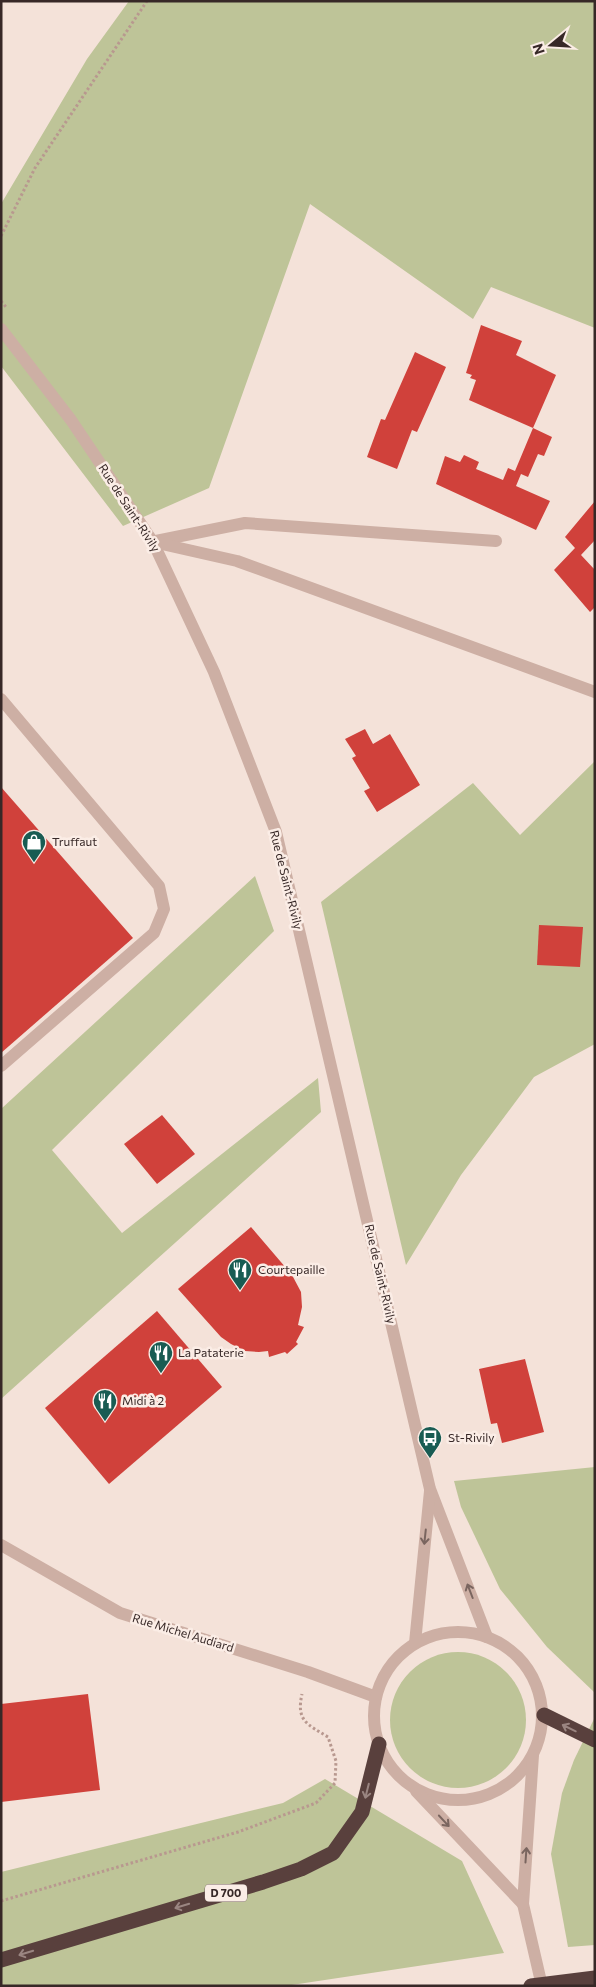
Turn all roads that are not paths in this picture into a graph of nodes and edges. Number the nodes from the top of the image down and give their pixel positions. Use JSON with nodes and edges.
{"nodes":[{"id":1,"x":1,"y":329,"type":"edge"},
{"id":2,"x":496,"y":541,"type":"dead end"},
{"id":3,"x":153,"y":542,"type":"junction"},
{"id":4,"x":595,"y":692,"type":"edge"},
{"id":5,"x":1,"y":699,"type":"edge"},
{"id":6,"x":1,"y":1066,"type":"edge"},
{"id":7,"x":430,"y":1488,"type":"junction"},
{"id":8,"x":1,"y":1545,"type":"edge"},
{"id":9,"x":487,"y":1637,"type":"junction"},
{"id":10,"x":415,"y":1644,"type":"junction"},
{"id":11,"x":376,"y":1697,"type":"junction"},
{"id":12,"x":544,"y":1715,"type":"junction"},
{"id":13,"x":595,"y":1740,"type":"edge"},
{"id":14,"x":379,"y":1744,"type":"junction"},
{"id":15,"x":533,"y":1755,"type":"junction"},
{"id":16,"x":411,"y":1785,"type":"junction"},
{"id":17,"x":523,"y":1904,"type":"junction"},
{"id":18,"x":1,"y":1960,"type":"edge"},
{"id":19,"x":595,"y":1978,"type":"edge"},
{"id":20,"x":531,"y":1986,"type":"edge"},
{"id":21,"x":542,"y":1986,"type":"edge"}],
"edges":[{"from":1,"to":3,"type":"street","name":"Rue de Saint-Rivily"},
{"from":2,"to":3,"type":"street"},
{"from":3,"to":4,"type":"street"},
{"from":3,"to":7,"type":"street","name":"Rue de Saint-Rivily"},
{"from":5,"to":6,"type":"street"},
{"from":9,"to":7,"type":"street","name":"Rue de Saint-Rivily","one_way":true},
{"from":7,"to":10,"type":"street","name":"Rue de Saint-Rivily","one_way":true},
{"from":8,"to":11,"type":"street","name":"Rue Michel Audiard"},
{"from":9,"to":10,"type":"street"},
{"from":9,"to":12,"type":"street"},
{"from":10,"to":11,"type":"street"},
{"from":11,"to":14,"type":"street"},
{"from":13,"to":12,"type":"highway","one_way":true},
{"from":12,"to":15,"type":"street"},
{"from":14,"to":16,"type":"street"},
{"from":14,"to":18,"type":"highway","number":"D 700","one_way":true},
{"from":15,"to":16,"type":"street"},
{"from":17,"to":15,"type":"street","one_way":true},
{"from":16,"to":17,"type":"street","one_way":true},
{"from":17,"to":21,"type":"street"},
{"from":19,"to":20,"type":"highway"}]}
